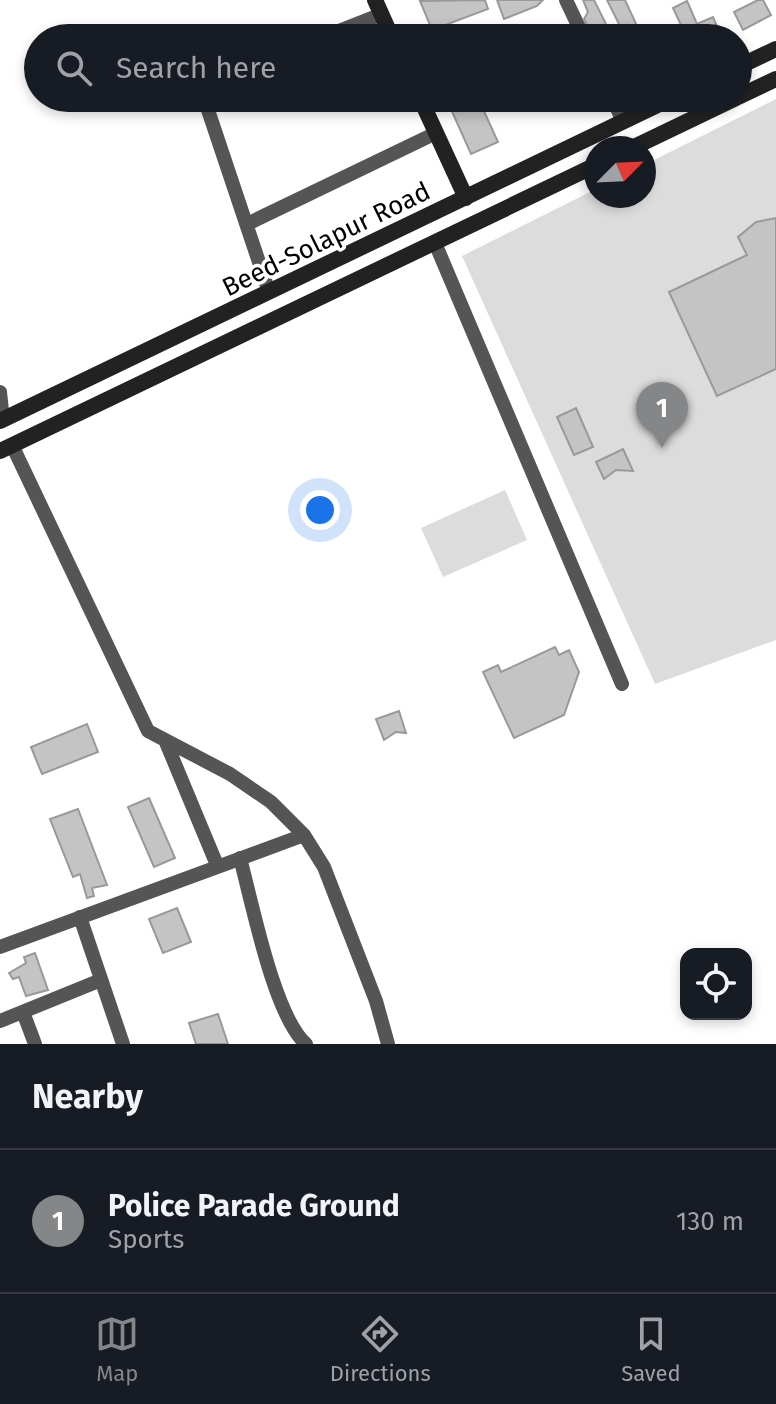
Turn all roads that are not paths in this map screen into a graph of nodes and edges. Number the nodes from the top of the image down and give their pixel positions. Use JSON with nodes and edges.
{"nodes":[{"id":1,"x":566,"y":0,"type":"edge"},
{"id":2,"x":378,"y":7,"type":"edge"},
{"id":3,"x":347,"y":24,"type":"edge"},
{"id":4,"x":577,"y":24,"type":"edge"},
{"id":5,"x":776,"y":49,"type":"edge"},
{"id":6,"x":752,"y":60,"type":"edge"},
{"id":7,"x":776,"y":79,"type":"edge"},
{"id":8,"x":752,"y":91,"type":"edge"},
{"id":9,"x":209,"y":112,"type":"edge"},
{"id":10,"x":426,"y":112,"type":"edge"},
{"id":11,"x":619,"y":112,"type":"edge"},
{"id":12,"x":642,"y":112,"type":"edge"},
{"id":13,"x":708,"y":112,"type":"edge"},
{"id":14,"x":623,"y":121,"type":"junction"},
{"id":15,"x":436,"y":133,"type":"junction"},
{"id":16,"x":656,"y":137,"type":"edge"},
{"id":17,"x":584,"y":171,"type":"edge"},
{"id":18,"x":466,"y":198,"type":"junction"},
{"id":19,"x":247,"y":224,"type":"junction"},
{"id":20,"x":435,"y":243,"type":"junction"},
{"id":21,"x":269,"y":292,"type":"junction"},
{"id":22,"x":0,"y":392,"type":"edge"},
{"id":23,"x":1,"y":420,"type":"edge"},
{"id":24,"x":6,"y":448,"type":"edge"},
{"id":25,"x":622,"y":684,"type":"dead end"},
{"id":26,"x":165,"y":740,"type":"junction"},
{"id":27,"x":304,"y":835,"type":"junction"},
{"id":28,"x":240,"y":858,"type":"junction"},
{"id":29,"x":217,"y":865,"type":"junction"},
{"id":30,"x":80,"y":917,"type":"junction"},
{"id":31,"x":0,"y":947,"type":"edge"},
{"id":32,"x":101,"y":980,"type":"junction"},
{"id":33,"x":23,"y":1012,"type":"junction"},
{"id":34,"x":0,"y":1021,"type":"edge"},
{"id":35,"x":35,"y":1044,"type":"edge"},
{"id":36,"x":123,"y":1044,"type":"edge"},
{"id":37,"x":306,"y":1044,"type":"edge"},
{"id":38,"x":388,"y":1044,"type":"edge"}],
"edges":[{"from":1,"to":4,"type":"street"},
{"from":2,"to":3,"type":"street"},
{"from":5,"to":6,"type":"main road"},
{"from":7,"to":8,"type":"main road"},
{"from":9,"to":19,"type":"street"},
{"from":10,"to":15,"type":"main road"},
{"from":11,"to":14,"type":"street"},
{"from":12,"to":14,"type":"main road","name":"Beed-Solapur Road"},
{"from":13,"to":16,"type":"main road"},
{"from":14,"to":18,"type":"main road","name":"Beed-Solapur Road"},
{"from":15,"to":18,"type":"main road"},
{"from":15,"to":19,"type":"street"},
{"from":17,"to":20,"type":"main road","name":"Beed-Solapur Road"},
{"from":18,"to":21,"type":"main road","name":"Beed-Solapur Road"},
{"from":19,"to":21,"type":"street"},
{"from":20,"to":24,"type":"main road","name":"Beed-Solapur Road"},
{"from":20,"to":25,"type":"street"},
{"from":21,"to":23,"type":"main road","name":"Beed-Solapur Road"},
{"from":22,"to":23,"type":"street"},
{"from":24,"to":26,"type":"street"},
{"from":26,"to":27,"type":"street"},
{"from":26,"to":29,"type":"street"},
{"from":27,"to":28,"type":"street"},
{"from":27,"to":38,"type":"street"},
{"from":28,"to":29,"type":"street"},
{"from":28,"to":37,"type":"street"},
{"from":29,"to":30,"type":"street"},
{"from":30,"to":31,"type":"street"},
{"from":30,"to":32,"type":"street"},
{"from":32,"to":33,"type":"street"},
{"from":32,"to":36,"type":"street"},
{"from":33,"to":34,"type":"street"},
{"from":33,"to":35,"type":"street"}]}
